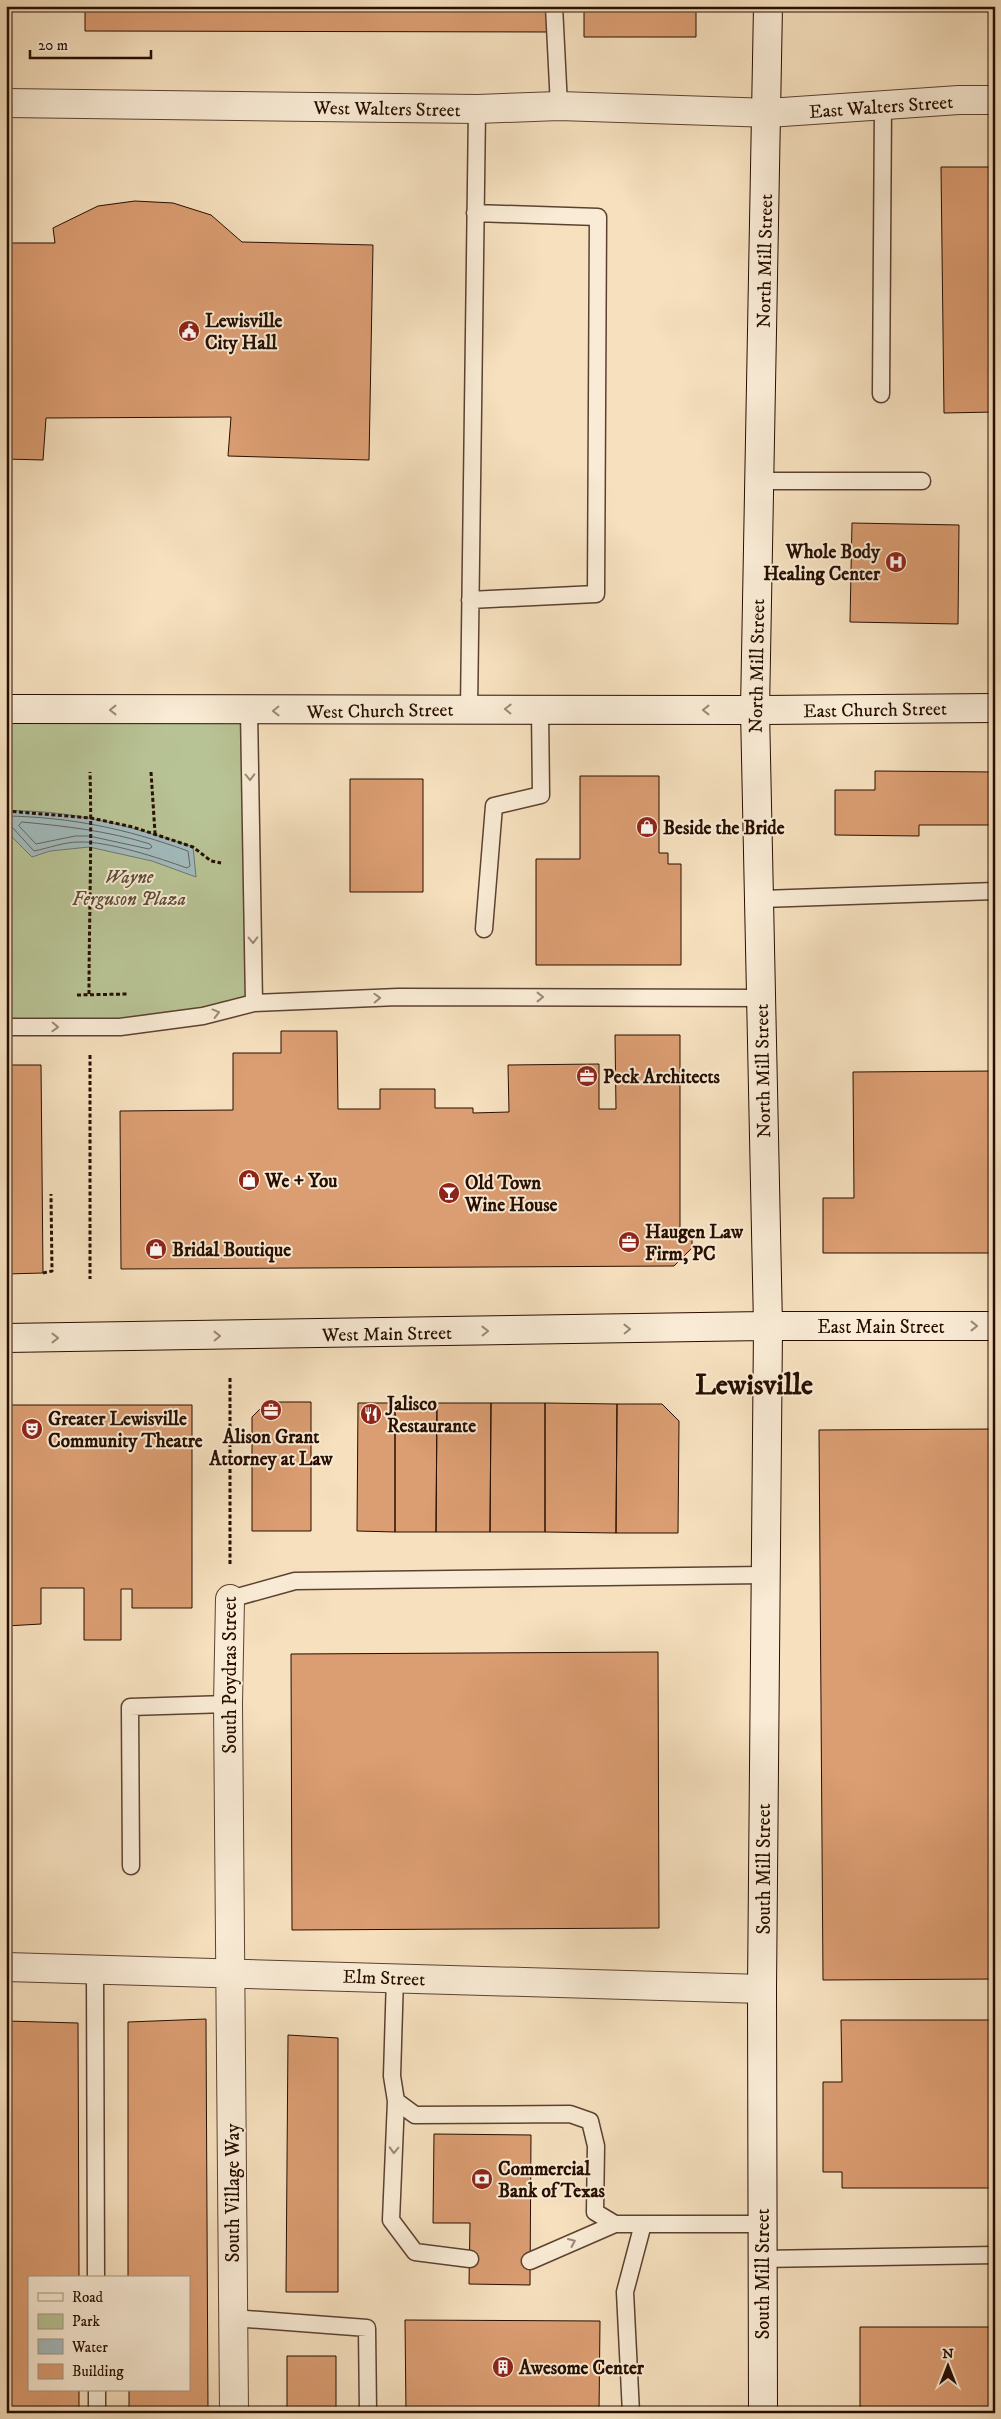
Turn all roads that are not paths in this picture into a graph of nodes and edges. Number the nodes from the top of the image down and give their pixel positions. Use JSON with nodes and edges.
{"nodes":[{"id":1,"x":554,"y":6,"type":"edge"},
{"id":2,"x":768,"y":6,"type":"edge"},
{"id":3,"x":995,"y":100,"type":"edge"},
{"id":4,"x":6,"y":102,"type":"edge"},
{"id":5,"x":883,"y":105,"type":"junction"},
{"id":6,"x":559,"y":106,"type":"junction"},
{"id":7,"x":476,"y":110,"type":"junction"},
{"id":8,"x":768,"y":114,"type":"junction"},
{"id":9,"x":475,"y":213,"type":"junction"},
{"id":10,"x":881,"y":394,"type":"dead end"},
{"id":11,"x":760,"y":481,"type":"junction"},
{"id":12,"x":922,"y":481,"type":"dead end"},
{"id":13,"x":470,"y":600,"type":"junction"},
{"id":14,"x":995,"y":708,"type":"edge"},
{"id":15,"x":469,"y":709,"type":"junction"},
{"id":16,"x":6,"y":710,"type":"edge"},
{"id":17,"x":540,"y":710,"type":"junction"},
{"id":18,"x":755,"y":710,"type":"junction"},
{"id":19,"x":249,"y":711,"type":"junction"},
{"id":20,"x":995,"y":891,"type":"edge"},
{"id":21,"x":759,"y":899,"type":"junction"},
{"id":22,"x":484,"y":929,"type":"dead end"},
{"id":23,"x":761,"y":998,"type":"junction"},
{"id":24,"x":254,"y":1003,"type":"junction"},
{"id":25,"x":6,"y":1027,"type":"edge"},
{"id":26,"x":768,"y":1326,"type":"junction"},
{"id":27,"x":995,"y":1326,"type":"edge"},
{"id":28,"x":6,"y":1338,"type":"edge"},
{"id":29,"x":765,"y":1575,"type":"junction"},
{"id":30,"x":230,"y":1599,"type":"joint"},
{"id":31,"x":228,"y":1704,"type":"junction"},
{"id":32,"x":131,"y":1866,"type":"dead end"},
{"id":33,"x":6,"y":1967,"type":"edge"},
{"id":34,"x":95,"y":1969,"type":"junction"},
{"id":35,"x":231,"y":1972,"type":"junction"},
{"id":36,"x":395,"y":1977,"type":"junction"},
{"id":37,"x":762,"y":1989,"type":"junction"},
{"id":38,"x":396,"y":2101,"type":"junction"},
{"id":39,"x":615,"y":2224,"type":"junction"},
{"id":40,"x":643,"y":2224,"type":"junction"},
{"id":41,"x":762,"y":2224,"type":"junction"},
{"id":42,"x":995,"y":2255,"type":"edge"},
{"id":43,"x":470,"y":2259,"type":"dead end"},
{"id":44,"x":762,"y":2259,"type":"junction"},
{"id":45,"x":530,"y":2261,"type":"dead end"},
{"id":46,"x":96,"y":2276,"type":"edge"},
{"id":47,"x":234,"y":2318,"type":"junction"},
{"id":48,"x":97,"y":2392,"type":"edge"},
{"id":49,"x":97,"y":2413,"type":"edge"},
{"id":50,"x":234,"y":2413,"type":"edge"},
{"id":51,"x":368,"y":2413,"type":"edge"},
{"id":52,"x":631,"y":2413,"type":"edge"},
{"id":53,"x":763,"y":2413,"type":"edge"}],
"edges":[{"from":1,"to":6,"type":"lane"},
{"from":2,"to":8,"type":"main road","name":"North Mill Street"},
{"from":3,"to":5,"type":"main road","name":"East Walters Street"},
{"from":4,"to":7,"type":"main road","name":"West Walters Street"},
{"from":5,"to":8,"type":"main road","name":"East Walters Street"},
{"from":5,"to":10,"type":"lane"},
{"from":6,"to":7,"type":"main road","name":"West Walters Street"},
{"from":6,"to":8,"type":"main road","name":"West Walters Street"},
{"from":7,"to":9,"type":"lane"},
{"from":8,"to":11,"type":"main road","name":"North Mill Street"},
{"from":9,"to":13,"type":"lane"},
{"from":9,"to":13,"type":"lane"},
{"from":11,"to":12,"type":"lane"},
{"from":11,"to":18,"type":"main road","name":"North Mill Street"},
{"from":13,"to":15,"type":"lane"},
{"from":14,"to":18,"type":"main road","name":"East Church Street"},
{"from":17,"to":15,"type":"main road","name":"West Church Street","one_way":true},
{"from":15,"to":19,"type":"main road","name":"West Church Street","one_way":true},
{"from":19,"to":16,"type":"main road","name":"West Church Street","one_way":true},
{"from":18,"to":17,"type":"main road","name":"West Church Street","one_way":true},
{"from":17,"to":22,"type":"lane"},
{"from":18,"to":21,"type":"main road","name":"North Mill Street"},
{"from":19,"to":24,"type":"lane","one_way":true},
{"from":20,"to":21,"type":"lane"},
{"from":21,"to":23,"type":"main road","name":"North Mill Street"},
{"from":24,"to":23,"type":"lane","one_way":true},
{"from":23,"to":26,"type":"main road","name":"North Mill Street"},
{"from":25,"to":24,"type":"lane","one_way":true},
{"from":26,"to":27,"type":"main road","name":"East Main Street","one_way":true},
{"from":28,"to":26,"type":"main road","name":"West Main Street","one_way":true},
{"from":26,"to":29,"type":"main road","name":"South Mill Street"},
{"from":29,"to":30,"type":"lane"},
{"from":29,"to":37,"type":"main road","name":"South Mill Street"},
{"from":30,"to":31,"type":"main road","name":"South Poydras Street"},
{"from":31,"to":32,"type":"lane"},
{"from":31,"to":35,"type":"main road","name":"South Poydras Street"},
{"from":33,"to":34,"type":"main road","name":"Elm Street"},
{"from":34,"to":35,"type":"main road","name":"Elm Street"},
{"from":34,"to":46,"type":"lane"},
{"from":35,"to":36,"type":"main road","name":"Elm Street"},
{"from":35,"to":47,"type":"main road","name":"South Village Way"},
{"from":36,"to":37,"type":"main road","name":"Elm Street"},
{"from":36,"to":38,"type":"lane"},
{"from":37,"to":41,"type":"main road","name":"South Mill Street"},
{"from":38,"to":39,"type":"lane"},
{"from":38,"to":43,"type":"lane","one_way":true},
{"from":39,"to":40,"type":"lane"},
{"from":45,"to":39,"type":"lane","one_way":true},
{"from":40,"to":41,"type":"lane"},
{"from":40,"to":52,"type":"lane"},
{"from":41,"to":44,"type":"main road","name":"South Mill Street"},
{"from":42,"to":44,"type":"lane"},
{"from":44,"to":53,"type":"main road","name":"South Mill Street"},
{"from":47,"to":50,"type":"main road","name":"South Village Way"},
{"from":47,"to":51,"type":"lane"},
{"from":48,"to":49,"type":"lane"}]}
